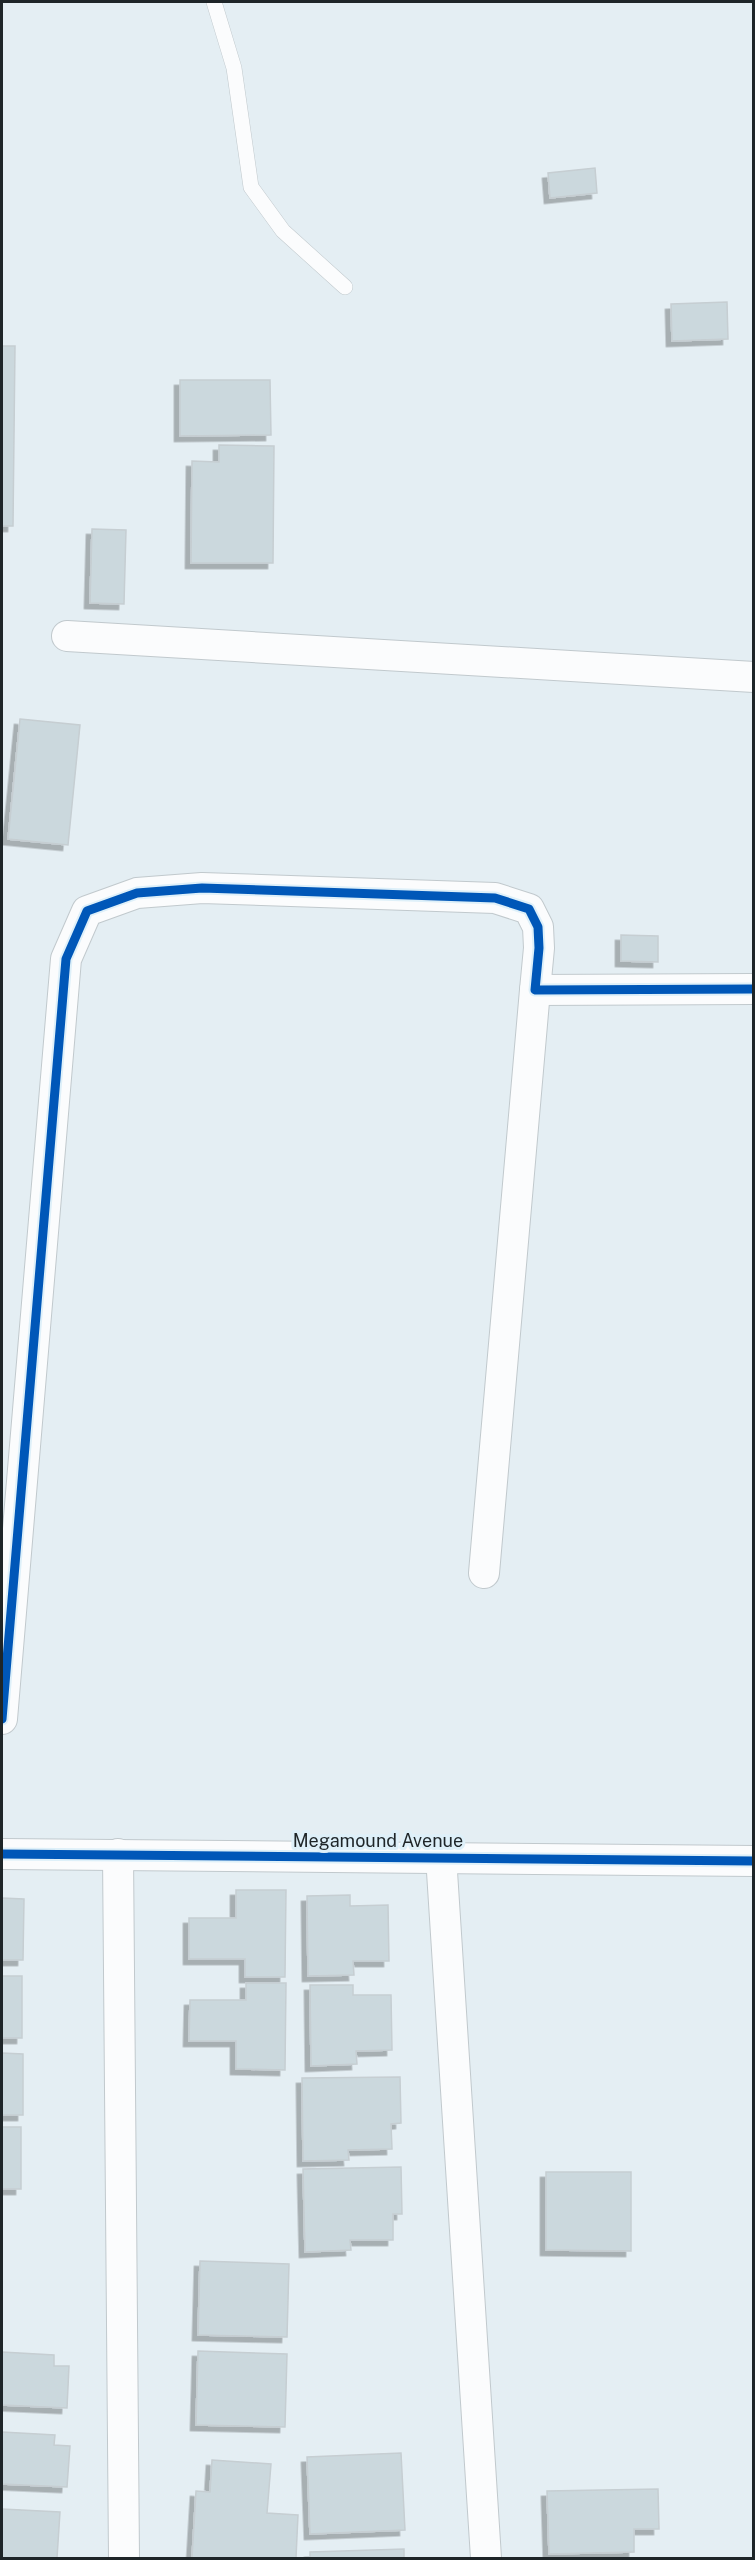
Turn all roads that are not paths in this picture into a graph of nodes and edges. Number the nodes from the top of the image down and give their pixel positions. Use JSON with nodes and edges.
{"nodes":[{"id":1,"x":214,"y":2,"type":"edge"},
{"id":2,"x":345,"y":287,"type":"dead end"},
{"id":3,"x":67,"y":636,"type":"dead end"},
{"id":4,"x":753,"y":677,"type":"edge"},
{"id":5,"x":753,"y":989,"type":"edge"},
{"id":6,"x":535,"y":990,"type":"junction"},
{"id":7,"x":484,"y":1573,"type":"dead end"},
{"id":8,"x":2,"y":1719,"type":"edge"},
{"id":9,"x":2,"y":1854,"type":"edge"},
{"id":10,"x":118,"y":1854,"type":"junction"},
{"id":11,"x":441,"y":1856,"type":"junction"},
{"id":12,"x":753,"y":1861,"type":"edge"},
{"id":13,"x":124,"y":2559,"type":"edge"},
{"id":14,"x":486,"y":2559,"type":"edge"}],
"edges":[{"from":1,"to":2,"type":"lane"},
{"from":3,"to":4,"type":"street"},
{"from":5,"to":6,"type":"street"},
{"from":6,"to":7,"type":"street"},
{"from":6,"to":8,"type":"street"},
{"from":9,"to":10,"type":"street","name":"Megamound Avenue"},
{"from":10,"to":11,"type":"street","name":"Megamound Avenue"},
{"from":10,"to":13,"type":"street"},
{"from":11,"to":12,"type":"street","name":"Megamound Avenue"},
{"from":11,"to":14,"type":"street"}]}
